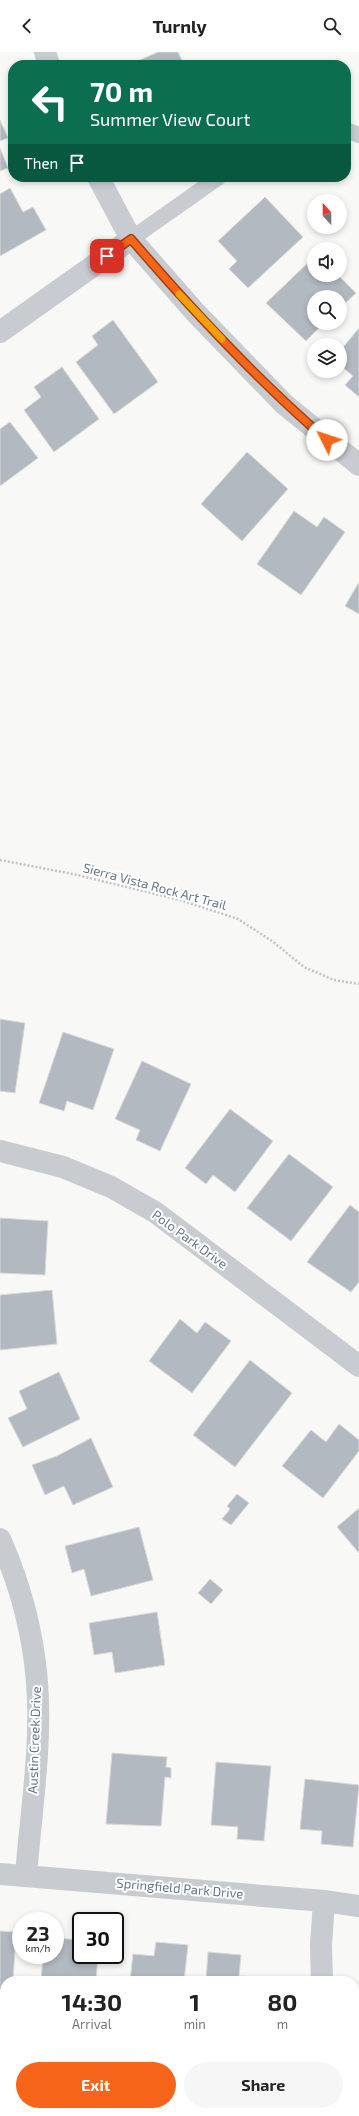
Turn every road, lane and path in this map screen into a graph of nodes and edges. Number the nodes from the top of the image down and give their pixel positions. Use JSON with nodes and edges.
{"nodes":[{"id":1,"x":101,"y":182,"type":"edge"},
{"id":2,"x":211,"y":182,"type":"edge"},
{"id":3,"x":131,"y":239,"type":"junction"},
{"id":4,"x":0,"y":332,"type":"edge"},
{"id":5,"x":359,"y":465,"type":"edge"},
{"id":6,"x":0,"y":860,"type":"edge"},
{"id":7,"x":359,"y":984,"type":"edge"},
{"id":8,"x":0,"y":1150,"type":"edge"},
{"id":9,"x":359,"y":1366,"type":"edge"},
{"id":10,"x":0,"y":1539,"type":"edge"},
{"id":11,"x":0,"y":1874,"type":"edge"},
{"id":12,"x":26,"y":1875,"type":"junction"},
{"id":13,"x":324,"y":1901,"type":"junction"},
{"id":14,"x":359,"y":1906,"type":"edge"},
{"id":15,"x":322,"y":1976,"type":"edge"}],
"edges":[{"from":1,"to":3,"type":"street"},
{"from":2,"to":3,"type":"lane"},
{"from":3,"to":4,"type":"street"},
{"from":3,"to":5,"type":"street"},
{"from":6,"to":7,"type":"path","name":"Sierra Vista Rock Art Trail"},
{"from":8,"to":9,"type":"street","name":"Polo Park Drive"},
{"from":10,"to":12,"type":"street","name":"Austin Creek Drive"},
{"from":11,"to":12,"type":"street","name":"Springfield Park Drive"},
{"from":12,"to":13,"type":"street","name":"Springfield Park Drive"},
{"from":13,"to":14,"type":"street","name":"Springfield Park Drive"},
{"from":13,"to":15,"type":"street"}]}
